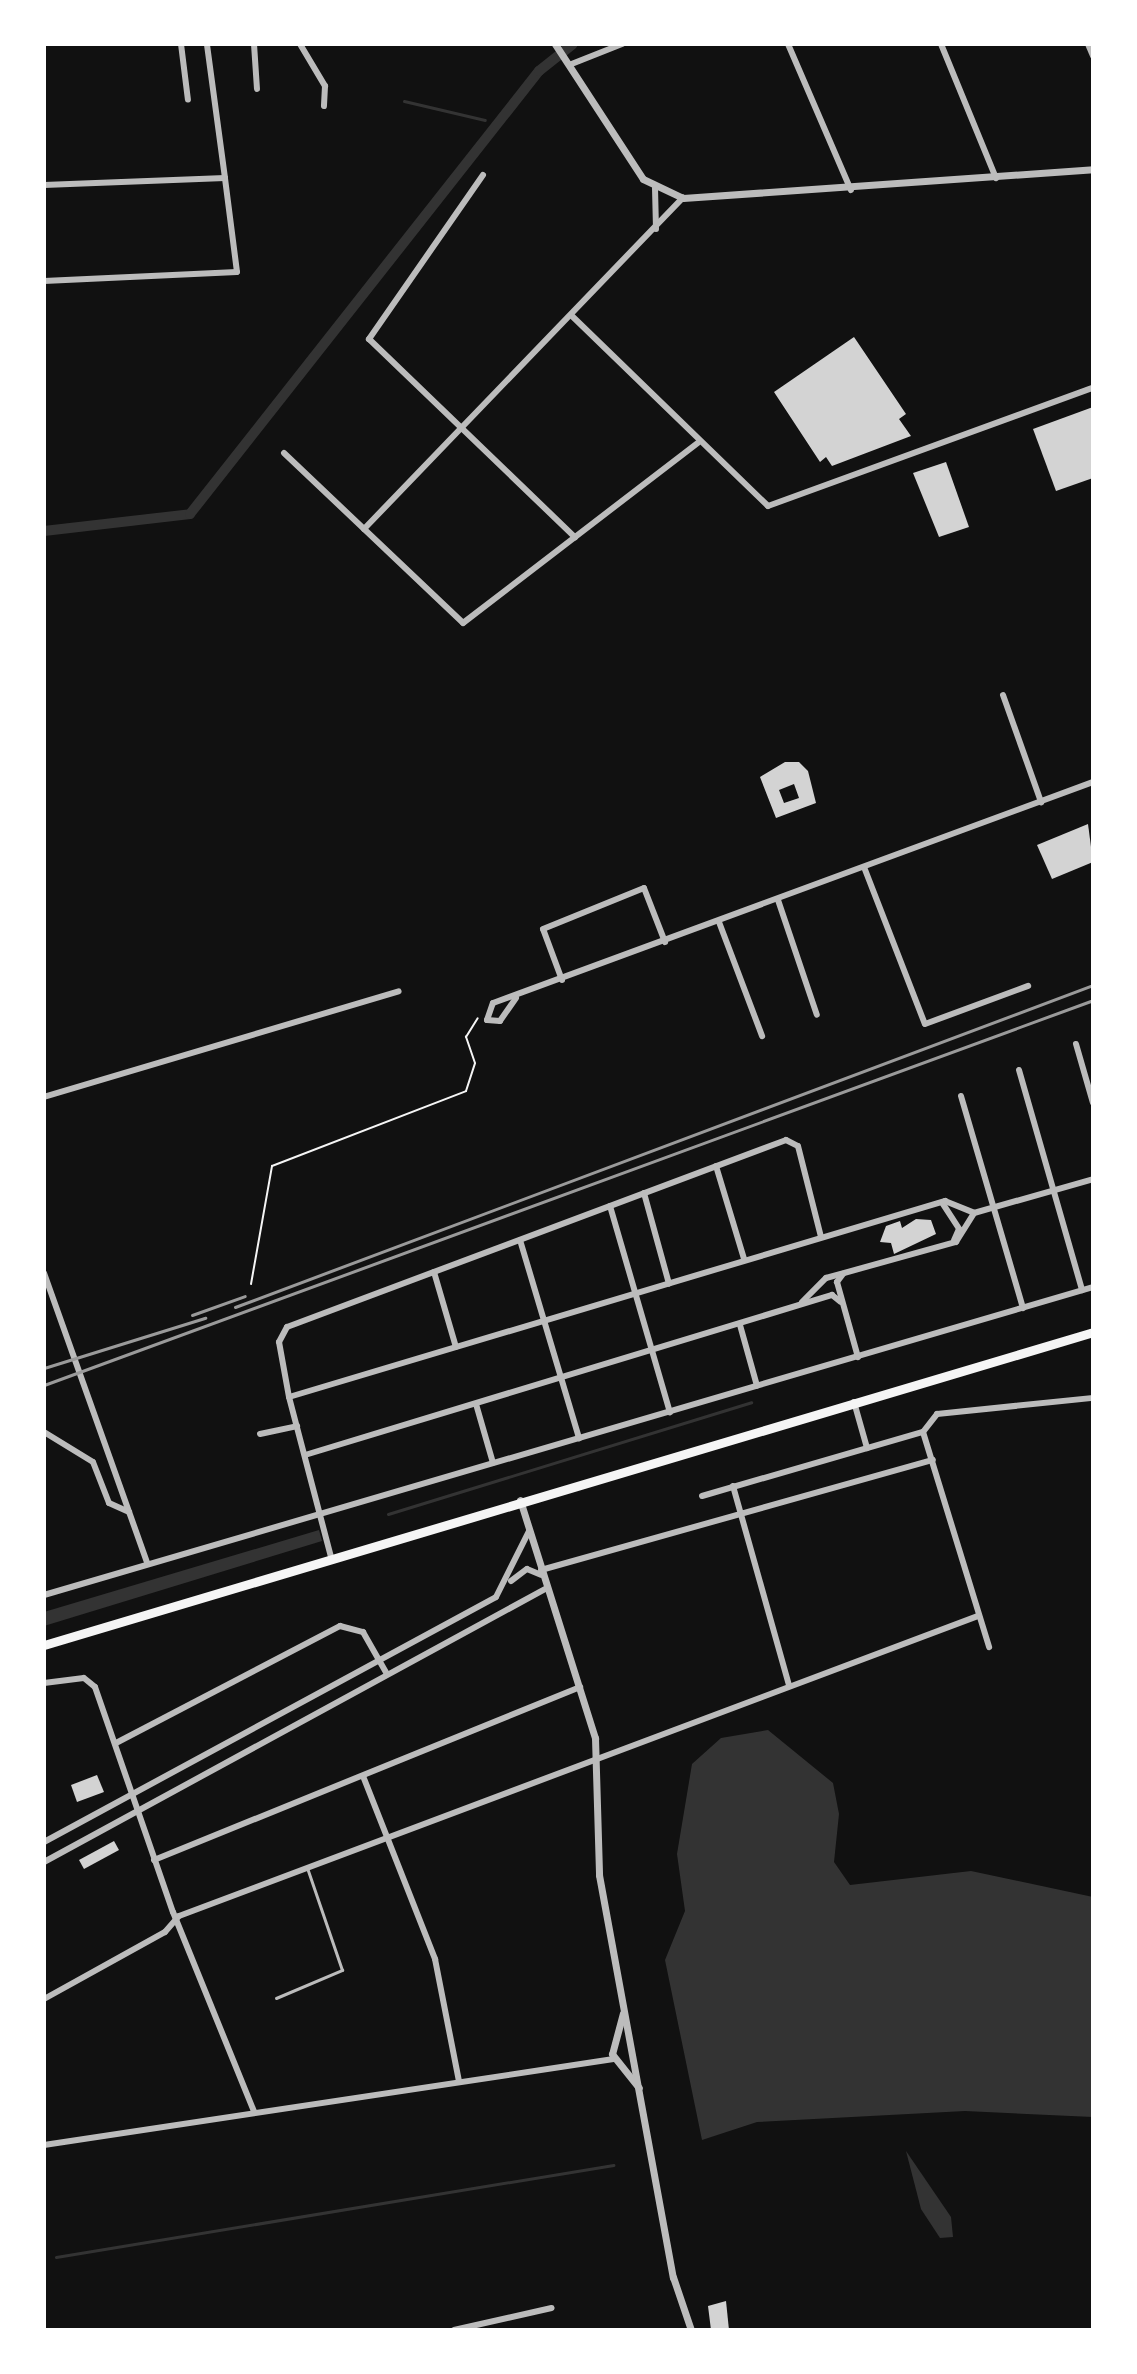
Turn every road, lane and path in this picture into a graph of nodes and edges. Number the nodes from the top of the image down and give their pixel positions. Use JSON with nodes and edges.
{"nodes":[{"id":1,"x":181,"y":44,"type":"edge"},
{"id":2,"x":207,"y":44,"type":"edge"},
{"id":3,"x":254,"y":44,"type":"edge"},
{"id":4,"x":300,"y":44,"type":"edge"},
{"id":5,"x":555,"y":44,"type":"edge"},
{"id":6,"x":622,"y":44,"type":"edge"},
{"id":7,"x":788,"y":44,"type":"edge"},
{"id":8,"x":941,"y":44,"type":"edge"},
{"id":9,"x":1088,"y":44,"type":"edge"},
{"id":10,"x":1093,"y":56,"type":"edge"},
{"id":11,"x":567,"y":63,"type":"junction"},
{"id":12,"x":257,"y":89,"type":"dead end"},
{"id":13,"x":188,"y":100,"type":"dead end"},
{"id":14,"x":324,"y":106,"type":"dead end"},
{"id":15,"x":1093,"y":169,"type":"edge"},
{"id":16,"x":483,"y":175,"type":"dead end"},
{"id":17,"x":225,"y":178,"type":"junction"},
{"id":18,"x":996,"y":178,"type":"junction"},
{"id":19,"x":44,"y":185,"type":"edge"},
{"id":20,"x":655,"y":188,"type":"junction"},
{"id":21,"x":851,"y":190,"type":"junction"},
{"id":22,"x":683,"y":198,"type":"junction"},
{"id":23,"x":656,"y":229,"type":"junction"},
{"id":24,"x":44,"y":281,"type":"edge"},
{"id":25,"x":572,"y":316,"type":"junction"},
{"id":26,"x":1093,"y":388,"type":"edge"},
{"id":27,"x":462,"y":428,"type":"junction"},
{"id":28,"x":698,"y":443,"type":"junction"},
{"id":29,"x":284,"y":453,"type":"dead end"},
{"id":30,"x":364,"y":529,"type":"junction"},
{"id":31,"x":575,"y":537,"type":"junction"},
{"id":32,"x":1003,"y":695,"type":"dead end"},
{"id":33,"x":1093,"y":782,"type":"edge"},
{"id":34,"x":1041,"y":802,"type":"junction"},
{"id":35,"x":864,"y":867,"type":"junction"},
{"id":36,"x":778,"y":900,"type":"junction"},
{"id":37,"x":719,"y":922,"type":"junction"},
{"id":38,"x":665,"y":942,"type":"junction"},
{"id":39,"x":562,"y":980,"type":"junction"},
{"id":40,"x":1028,"y":986,"type":"dead end"},
{"id":41,"x":399,"y":991,"type":"dead end"},
{"id":42,"x":516,"y":998,"type":"junction"},
{"id":43,"x":817,"y":1015,"type":"dead end"},
{"id":44,"x":485,"y":1016,"type":"junction"},
{"id":45,"x":762,"y":1036,"type":"dead end"},
{"id":46,"x":1076,"y":1044,"type":"dead end"},
{"id":47,"x":1019,"y":1070,"type":"dead end"},
{"id":48,"x":961,"y":1096,"type":"dead end"},
{"id":49,"x":44,"y":1097,"type":"edge"},
{"id":50,"x":1093,"y":1103,"type":"edge"},
{"id":51,"x":716,"y":1166,"type":"junction"},
{"id":52,"x":1093,"y":1179,"type":"edge"},
{"id":53,"x":1054,"y":1190,"type":"junction"},
{"id":54,"x":644,"y":1193,"type":"junction"},
{"id":55,"x":939,"y":1203,"type":"junction"},
{"id":56,"x":610,"y":1206,"type":"junction"},
{"id":57,"x":993,"y":1208,"type":"junction"},
{"id":58,"x":974,"y":1213,"type":"junction"},
{"id":59,"x":821,"y":1237,"type":"junction"},
{"id":60,"x":520,"y":1240,"type":"junction"},
{"id":61,"x":947,"y":1244,"type":"junction"},
{"id":62,"x":744,"y":1259,"type":"junction"},
{"id":63,"x":434,"y":1272,"type":"junction"},
{"id":64,"x":847,"y":1272,"type":"junction"},
{"id":65,"x":44,"y":1273,"type":"edge"},
{"id":66,"x":251,"y":1284,"type":"dead end"},
{"id":67,"x":669,"y":1284,"type":"junction"},
{"id":68,"x":1093,"y":1287,"type":"edge"},
{"id":69,"x":1082,"y":1290,"type":"junction"},
{"id":70,"x":635,"y":1294,"type":"junction"},
{"id":71,"x":841,"y":1302,"type":"junction"},
{"id":72,"x":797,"y":1306,"type":"junction"},
{"id":73,"x":1023,"y":1308,"type":"junction"},
{"id":74,"x":544,"y":1321,"type":"junction"},
{"id":75,"x":740,"y":1325,"type":"junction"},
{"id":76,"x":1093,"y":1332,"type":"edge"},
{"id":77,"x":456,"y":1347,"type":"junction"},
{"id":78,"x":652,"y":1351,"type":"junction"},
{"id":79,"x":858,"y":1357,"type":"junction"},
{"id":80,"x":561,"y":1379,"type":"junction"},
{"id":81,"x":757,"y":1386,"type":"junction"},
{"id":82,"x":289,"y":1397,"type":"junction"},
{"id":83,"x":1093,"y":1398,"type":"edge"},
{"id":84,"x":854,"y":1402,"type":"junction"},
{"id":85,"x":476,"y":1404,"type":"junction"},
{"id":86,"x":670,"y":1412,"type":"junction"},
{"id":87,"x":297,"y":1426,"type":"junction"},
{"id":88,"x":44,"y":1432,"type":"edge"},
{"id":89,"x":923,"y":1432,"type":"junction"},
{"id":90,"x":260,"y":1434,"type":"dead end"},
{"id":91,"x":579,"y":1438,"type":"junction"},
{"id":92,"x":867,"y":1448,"type":"junction"},
{"id":93,"x":305,"y":1455,"type":"junction"},
{"id":94,"x":933,"y":1460,"type":"junction"},
{"id":95,"x":493,"y":1463,"type":"junction"},
{"id":96,"x":733,"y":1486,"type":"junction"},
{"id":97,"x":702,"y":1496,"type":"dead end"},
{"id":98,"x":520,"y":1500,"type":"junction"},
{"id":99,"x":129,"y":1512,"type":"junction"},
{"id":100,"x":320,"y":1513,"type":"junction"},
{"id":101,"x":740,"y":1515,"type":"junction"},
{"id":102,"x":529,"y":1531,"type":"junction"},
{"id":103,"x":331,"y":1557,"type":"junction"},
{"id":104,"x":147,"y":1563,"type":"junction"},
{"id":105,"x":542,"y":1574,"type":"junction"},
{"id":106,"x":506,"y":1585,"type":"junction"},
{"id":107,"x":547,"y":1588,"type":"junction"},
{"id":108,"x":44,"y":1595,"type":"edge"},
{"id":109,"x":978,"y":1616,"type":"junction"},
{"id":110,"x":44,"y":1645,"type":"edge"},
{"id":111,"x":989,"y":1647,"type":"dead end"},
{"id":112,"x":379,"y":1660,"type":"junction"},
{"id":113,"x":387,"y":1674,"type":"junction"},
{"id":114,"x":44,"y":1683,"type":"edge"},
{"id":115,"x":789,"y":1685,"type":"junction"},
{"id":116,"x":580,"y":1687,"type":"junction"},
{"id":117,"x":116,"y":1743,"type":"junction"},
{"id":118,"x":597,"y":1755,"type":"junction"},
{"id":119,"x":363,"y":1776,"type":"junction"},
{"id":120,"x":132,"y":1794,"type":"junction"},
{"id":121,"x":138,"y":1811,"type":"junction"},
{"id":122,"x":388,"y":1837,"type":"junction"},
{"id":123,"x":44,"y":1842,"type":"edge"},
{"id":124,"x":154,"y":1860,"type":"junction"},
{"id":125,"x":44,"y":1862,"type":"edge"},
{"id":126,"x":307,"y":1868,"type":"junction"},
{"id":127,"x":179,"y":1916,"type":"junction"},
{"id":128,"x":276,"y":1998,"type":"dead end"},
{"id":129,"x":44,"y":1999,"type":"edge"},
{"id":130,"x":624,"y":2011,"type":"junction"},
{"id":131,"x":633,"y":2050,"type":"junction"},
{"id":132,"x":615,"y":2054,"type":"junction"},
{"id":133,"x":459,"y":2081,"type":"junction"},
{"id":134,"x":639,"y":2088,"type":"junction"},
{"id":135,"x":254,"y":2111,"type":"junction"},
{"id":136,"x":44,"y":2145,"type":"edge"},
{"id":137,"x":552,"y":2308,"type":"dead end"},
{"id":138,"x":454,"y":2330,"type":"edge"},
{"id":139,"x":691,"y":2330,"type":"edge"}],
"edges":[{"from":1,"to":13,"type":"street"},
{"from":2,"to":17,"type":"street"},
{"from":3,"to":12,"type":"street"},
{"from":4,"to":14,"type":"street"},
{"from":5,"to":11,"type":"street"},
{"from":6,"to":11,"type":"street"},
{"from":7,"to":21,"type":"street"},
{"from":8,"to":18,"type":"street"},
{"from":9,"to":10,"type":"street"},
{"from":11,"to":20,"type":"street"},
{"from":15,"to":18,"type":"street"},
{"from":16,"to":27,"type":"street"},
{"from":17,"to":19,"type":"street"},
{"from":17,"to":24,"type":"street"},
{"from":18,"to":21,"type":"street"},
{"from":20,"to":22,"type":"street"},
{"from":20,"to":23,"type":"street"},
{"from":21,"to":22,"type":"street"},
{"from":22,"to":23,"type":"street"},
{"from":23,"to":25,"type":"street"},
{"from":25,"to":27,"type":"street"},
{"from":25,"to":28,"type":"street"},
{"from":26,"to":28,"type":"street"},
{"from":27,"to":30,"type":"street"},
{"from":27,"to":31,"type":"street"},
{"from":28,"to":31,"type":"street"},
{"from":29,"to":30,"type":"street"},
{"from":30,"to":31,"type":"street"},
{"from":32,"to":34,"type":"street"},
{"from":33,"to":34,"type":"street"},
{"from":34,"to":35,"type":"street"},
{"from":35,"to":36,"type":"street"},
{"from":35,"to":40,"type":"street"},
{"from":36,"to":37,"type":"street"},
{"from":36,"to":43,"type":"street"},
{"from":37,"to":38,"type":"street"},
{"from":37,"to":45,"type":"street"},
{"from":38,"to":39,"type":"street"},
{"from":38,"to":39,"type":"street"},
{"from":39,"to":42,"type":"street"},
{"from":41,"to":49,"type":"street"},
{"from":42,"to":44,"type":"street"},
{"from":42,"to":44,"type":"street"},
{"from":44,"to":66,"type":"path"},
{"from":46,"to":50,"type":"street"},
{"from":47,"to":53,"type":"street"},
{"from":48,"to":57,"type":"street"},
{"from":51,"to":54,"type":"street"},
{"from":51,"to":59,"type":"street"},
{"from":51,"to":62,"type":"street"},
{"from":52,"to":53,"type":"street"},
{"from":53,"to":57,"type":"street"},
{"from":53,"to":69,"type":"street"},
{"from":54,"to":56,"type":"street"},
{"from":54,"to":67,"type":"street"},
{"from":55,"to":58,"type":"street"},
{"from":55,"to":59,"type":"street"},
{"from":55,"to":61,"type":"street"},
{"from":56,"to":60,"type":"street"},
{"from":56,"to":70,"type":"street"},
{"from":57,"to":58,"type":"street"},
{"from":57,"to":73,"type":"street"},
{"from":58,"to":61,"type":"street"},
{"from":59,"to":62,"type":"street"},
{"from":60,"to":63,"type":"street"},
{"from":60,"to":74,"type":"street"},
{"from":61,"to":64,"type":"street"},
{"from":62,"to":67,"type":"street"},
{"from":63,"to":77,"type":"street"},
{"from":63,"to":82,"type":"street"},
{"from":64,"to":71,"type":"street"},
{"from":64,"to":72,"type":"street"},
{"from":65,"to":99,"type":"street"},
{"from":67,"to":70,"type":"street"},
{"from":68,"to":69,"type":"street"},
{"from":69,"to":73,"type":"street"},
{"from":70,"to":74,"type":"street"},
{"from":70,"to":78,"type":"street"},
{"from":71,"to":72,"type":"street"},
{"from":71,"to":79,"type":"street"},
{"from":72,"to":75,"type":"street"},
{"from":73,"to":79,"type":"street"},
{"from":74,"to":77,"type":"street"},
{"from":74,"to":80,"type":"street"},
{"from":75,"to":78,"type":"street"},
{"from":75,"to":81,"type":"street"},
{"from":76,"to":84,"type":"main road"},
{"from":77,"to":82,"type":"street"},
{"from":78,"to":80,"type":"street"},
{"from":78,"to":86,"type":"street"},
{"from":79,"to":81,"type":"street"},
{"from":80,"to":85,"type":"street"},
{"from":80,"to":91,"type":"street"},
{"from":81,"to":86,"type":"street"},
{"from":82,"to":87,"type":"street"},
{"from":83,"to":89,"type":"street"},
{"from":84,"to":92,"type":"street"},
{"from":84,"to":98,"type":"main road"},
{"from":85,"to":93,"type":"street"},
{"from":85,"to":95,"type":"street"},
{"from":86,"to":91,"type":"street"},
{"from":87,"to":90,"type":"street"},
{"from":87,"to":93,"type":"street"},
{"from":88,"to":99,"type":"street"},
{"from":89,"to":92,"type":"street"},
{"from":89,"to":94,"type":"street"},
{"from":91,"to":95,"type":"street"},
{"from":92,"to":96,"type":"street"},
{"from":93,"to":100,"type":"street"},
{"from":94,"to":101,"type":"street"},
{"from":94,"to":109,"type":"street"},
{"from":95,"to":100,"type":"street"},
{"from":96,"to":97,"type":"street"},
{"from":96,"to":101,"type":"street"},
{"from":98,"to":102,"type":"street"},
{"from":98,"to":103,"type":"main road"},
{"from":99,"to":104,"type":"street"},
{"from":100,"to":103,"type":"street"},
{"from":100,"to":104,"type":"street"},
{"from":101,"to":105,"type":"street"},
{"from":101,"to":115,"type":"street"},
{"from":102,"to":105,"type":"street"},
{"from":102,"to":106,"type":"street"},
{"from":103,"to":110,"type":"main road"},
{"from":104,"to":108,"type":"street"},
{"from":105,"to":106,"type":"street"},
{"from":105,"to":107,"type":"street"},
{"from":106,"to":112,"type":"street"},
{"from":107,"to":113,"type":"street"},
{"from":107,"to":116,"type":"street"},
{"from":109,"to":111,"type":"street"},
{"from":109,"to":115,"type":"street"},
{"from":112,"to":113,"type":"street"},
{"from":112,"to":117,"type":"street"},
{"from":112,"to":120,"type":"street"},
{"from":113,"to":121,"type":"street"},
{"from":114,"to":117,"type":"street"},
{"from":115,"to":118,"type":"street"},
{"from":116,"to":118,"type":"street"},
{"from":116,"to":119,"type":"street"},
{"from":117,"to":120,"type":"street"},
{"from":118,"to":122,"type":"street"},
{"from":118,"to":130,"type":"street"},
{"from":119,"to":122,"type":"street"},
{"from":119,"to":124,"type":"street"},
{"from":120,"to":121,"type":"street"},
{"from":120,"to":123,"type":"street"},
{"from":121,"to":124,"type":"street"},
{"from":121,"to":125,"type":"street"},
{"from":122,"to":126,"type":"street"},
{"from":122,"to":133,"type":"street"},
{"from":124,"to":127,"type":"street"},
{"from":126,"to":127,"type":"street"},
{"from":126,"to":128,"type":"lane"},
{"from":127,"to":129,"type":"street"},
{"from":127,"to":135,"type":"street"},
{"from":130,"to":131,"type":"street"},
{"from":130,"to":132,"type":"street"},
{"from":131,"to":132,"type":"street"},
{"from":131,"to":132,"type":"street"},
{"from":131,"to":134,"type":"street"},
{"from":132,"to":133,"type":"street"},
{"from":132,"to":134,"type":"street"},
{"from":133,"to":135,"type":"street"},
{"from":134,"to":139,"type":"street"},
{"from":135,"to":136,"type":"street"},
{"from":137,"to":138,"type":"street"}]}
